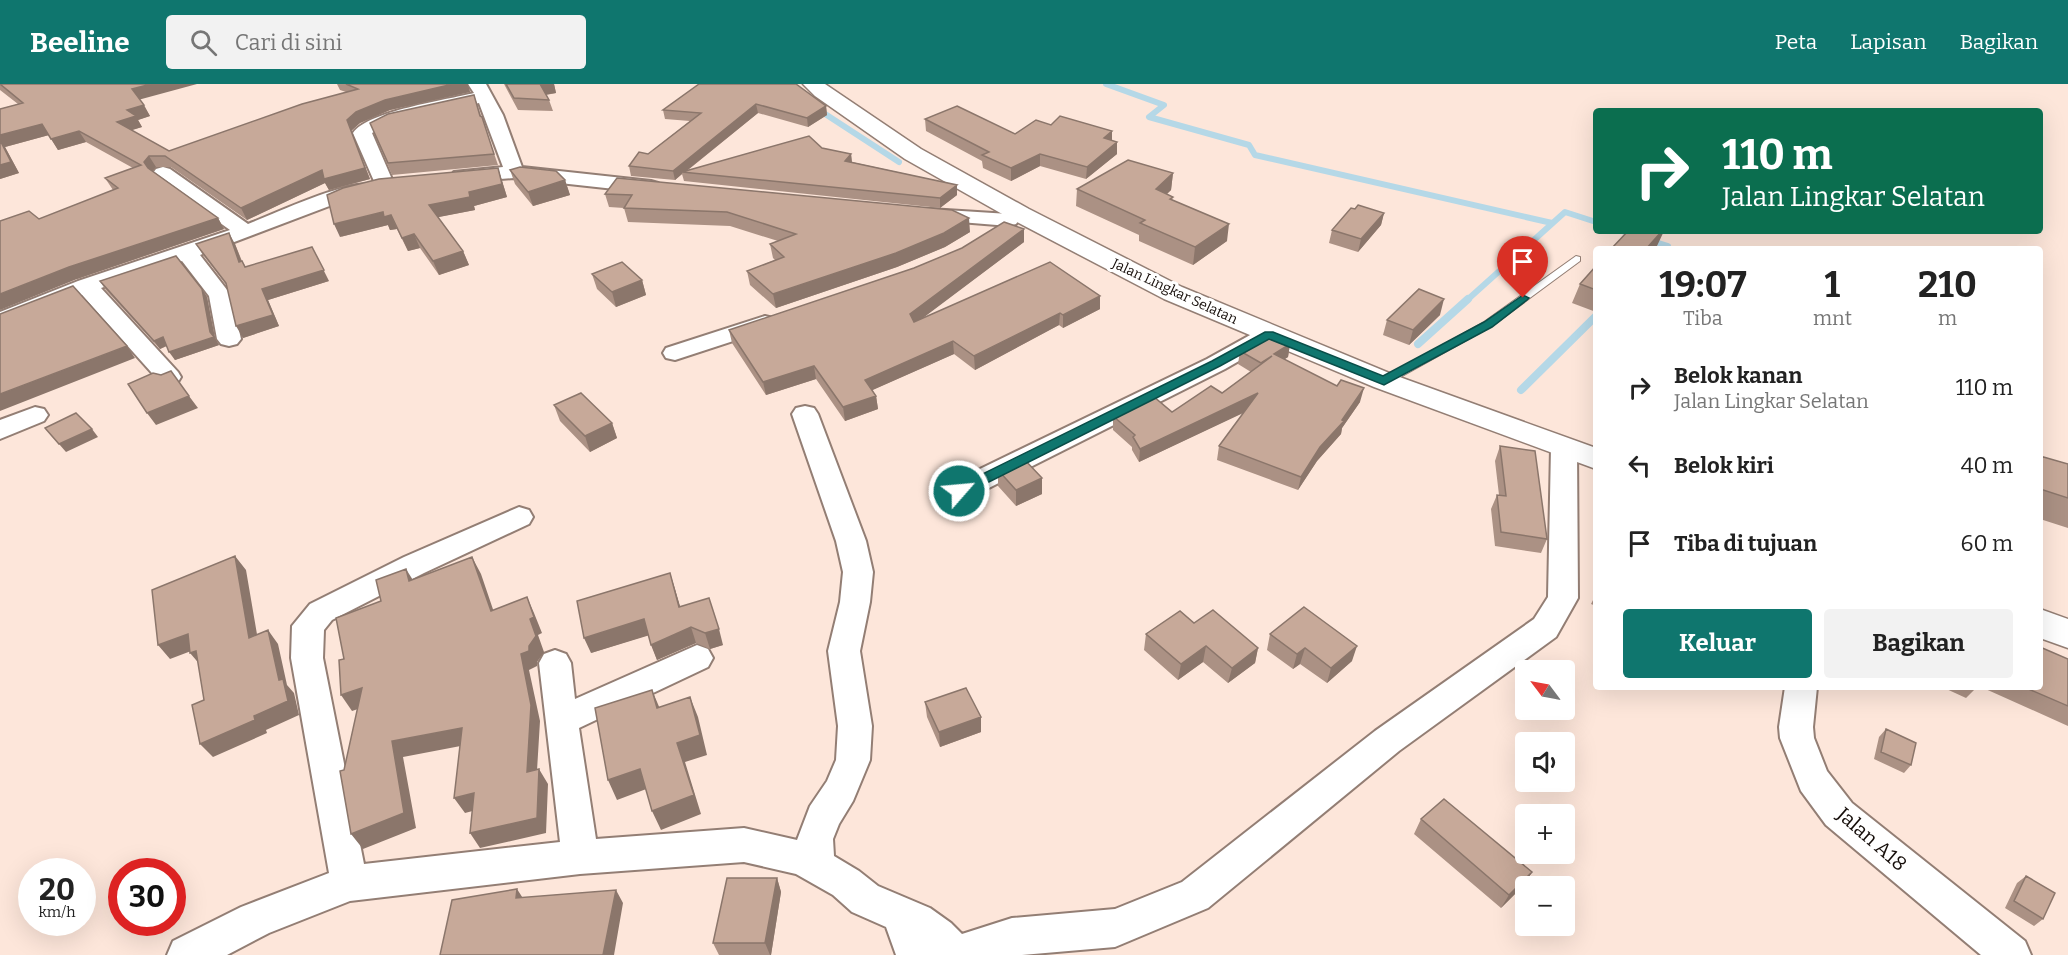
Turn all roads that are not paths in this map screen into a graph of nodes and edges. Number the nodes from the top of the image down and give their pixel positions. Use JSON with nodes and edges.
{"nodes":[{"id":1,"x":813,"y":84,"type":"edge"},
{"id":2,"x":481,"y":90,"type":"edge"},
{"id":3,"x":163,"y":172,"type":"dead end"},
{"id":4,"x":514,"y":172,"type":"junction"},
{"id":5,"x":439,"y":178,"type":"edge"},
{"id":6,"x":406,"y":182,"type":"edge"},
{"id":7,"x":384,"y":184,"type":"junction"},
{"id":8,"x":667,"y":188,"type":"edge"},
{"id":9,"x":905,"y":212,"type":"edge"},
{"id":10,"x":1014,"y":217,"type":"junction"},
{"id":11,"x":246,"y":232,"type":"junction"},
{"id":12,"x":981,"y":237,"type":"edge"},
{"id":13,"x":185,"y":251,"type":"junction"},
{"id":14,"x":1576,"y":259,"type":"dead end"},
{"id":15,"x":86,"y":286,"type":"junction"},
{"id":16,"x":782,"y":317,"type":"edge"},
{"id":17,"x":0,"y":320,"type":"edge"},
{"id":18,"x":1269,"y":334,"type":"junction"},
{"id":19,"x":229,"y":339,"type":"dead end"},
{"id":20,"x":675,"y":353,"type":"dead end"},
{"id":21,"x":169,"y":377,"type":"edge"},
{"id":22,"x":1384,"y":381,"type":"junction"},
{"id":23,"x":805,"y":414,"type":"dead end"},
{"id":24,"x":35,"y":415,"type":"dead end"},
{"id":25,"x":0,"y":430,"type":"edge"},
{"id":26,"x":1564,"y":448,"type":"junction"},
{"id":27,"x":1593,"y":458,"type":"edge"},
{"id":28,"x":959,"y":491,"type":"dead end"},
{"id":29,"x":519,"y":517,"type":"dead end"},
{"id":30,"x":2043,"y":624,"type":"edge"},
{"id":31,"x":2068,"y":634,"type":"edge"},
{"id":32,"x":697,"y":658,"type":"dead end"},
{"id":33,"x":555,"y":663,"type":"dead end"},
{"id":34,"x":1801,"y":690,"type":"edge"},
{"id":35,"x":561,"y":721,"type":"junction"},
{"id":36,"x":580,"y":858,"type":"junction"},
{"id":37,"x":816,"y":866,"type":"junction"},
{"id":38,"x":349,"y":882,"type":"junction"},
{"id":39,"x":900,"y":914,"type":"junction"},
{"id":40,"x":187,"y":955,"type":"edge"},
{"id":41,"x":916,"y":955,"type":"edge"},
{"id":42,"x":956,"y":955,"type":"edge"},
{"id":43,"x":2011,"y":955,"type":"edge"}],
"edges":[{"from":1,"to":10,"type":"highway","name":"Jalan Lingkar Selatan"},
{"from":2,"to":4,"type":"street"},
{"from":2,"to":7,"type":"street"},
{"from":3,"to":11,"type":"street"},
{"from":4,"to":5,"type":"street"},
{"from":4,"to":8,"type":"street"},
{"from":6,"to":7,"type":"street"},
{"from":7,"to":11,"type":"street"},
{"from":9,"to":10,"type":"street"},
{"from":10,"to":12,"type":"street"},
{"from":10,"to":18,"type":"highway","name":"Jalan Lingkar Selatan"},
{"from":11,"to":13,"type":"street"},
{"from":13,"to":15,"type":"street"},
{"from":13,"to":19,"type":"street"},
{"from":14,"to":22,"type":"lane"},
{"from":15,"to":17,"type":"street"},
{"from":15,"to":21,"type":"street"},
{"from":16,"to":20,"type":"street"},
{"from":18,"to":22,"type":"highway","name":"Jalan Lingkar Selatan"},
{"from":18,"to":28,"type":"street"},
{"from":22,"to":26,"type":"highway","name":"Jalan Lingkar Selatan"},
{"from":23,"to":37,"type":"street"},
{"from":24,"to":25,"type":"street"},
{"from":26,"to":27,"type":"highway","name":"Jalan Lingkar Selatan"},
{"from":26,"to":42,"type":"street"},
{"from":29,"to":38,"type":"street"},
{"from":30,"to":31,"type":"highway"},
{"from":32,"to":35,"type":"street"},
{"from":33,"to":35,"type":"street"},
{"from":34,"to":43,"type":"street","name":"Jalan A18"},
{"from":35,"to":36,"type":"street"},
{"from":36,"to":37,"type":"street"},
{"from":36,"to":38,"type":"street"},
{"from":37,"to":39,"type":"street"},
{"from":38,"to":40,"type":"street"},
{"from":39,"to":41,"type":"street"},
{"from":39,"to":42,"type":"street"}]}
